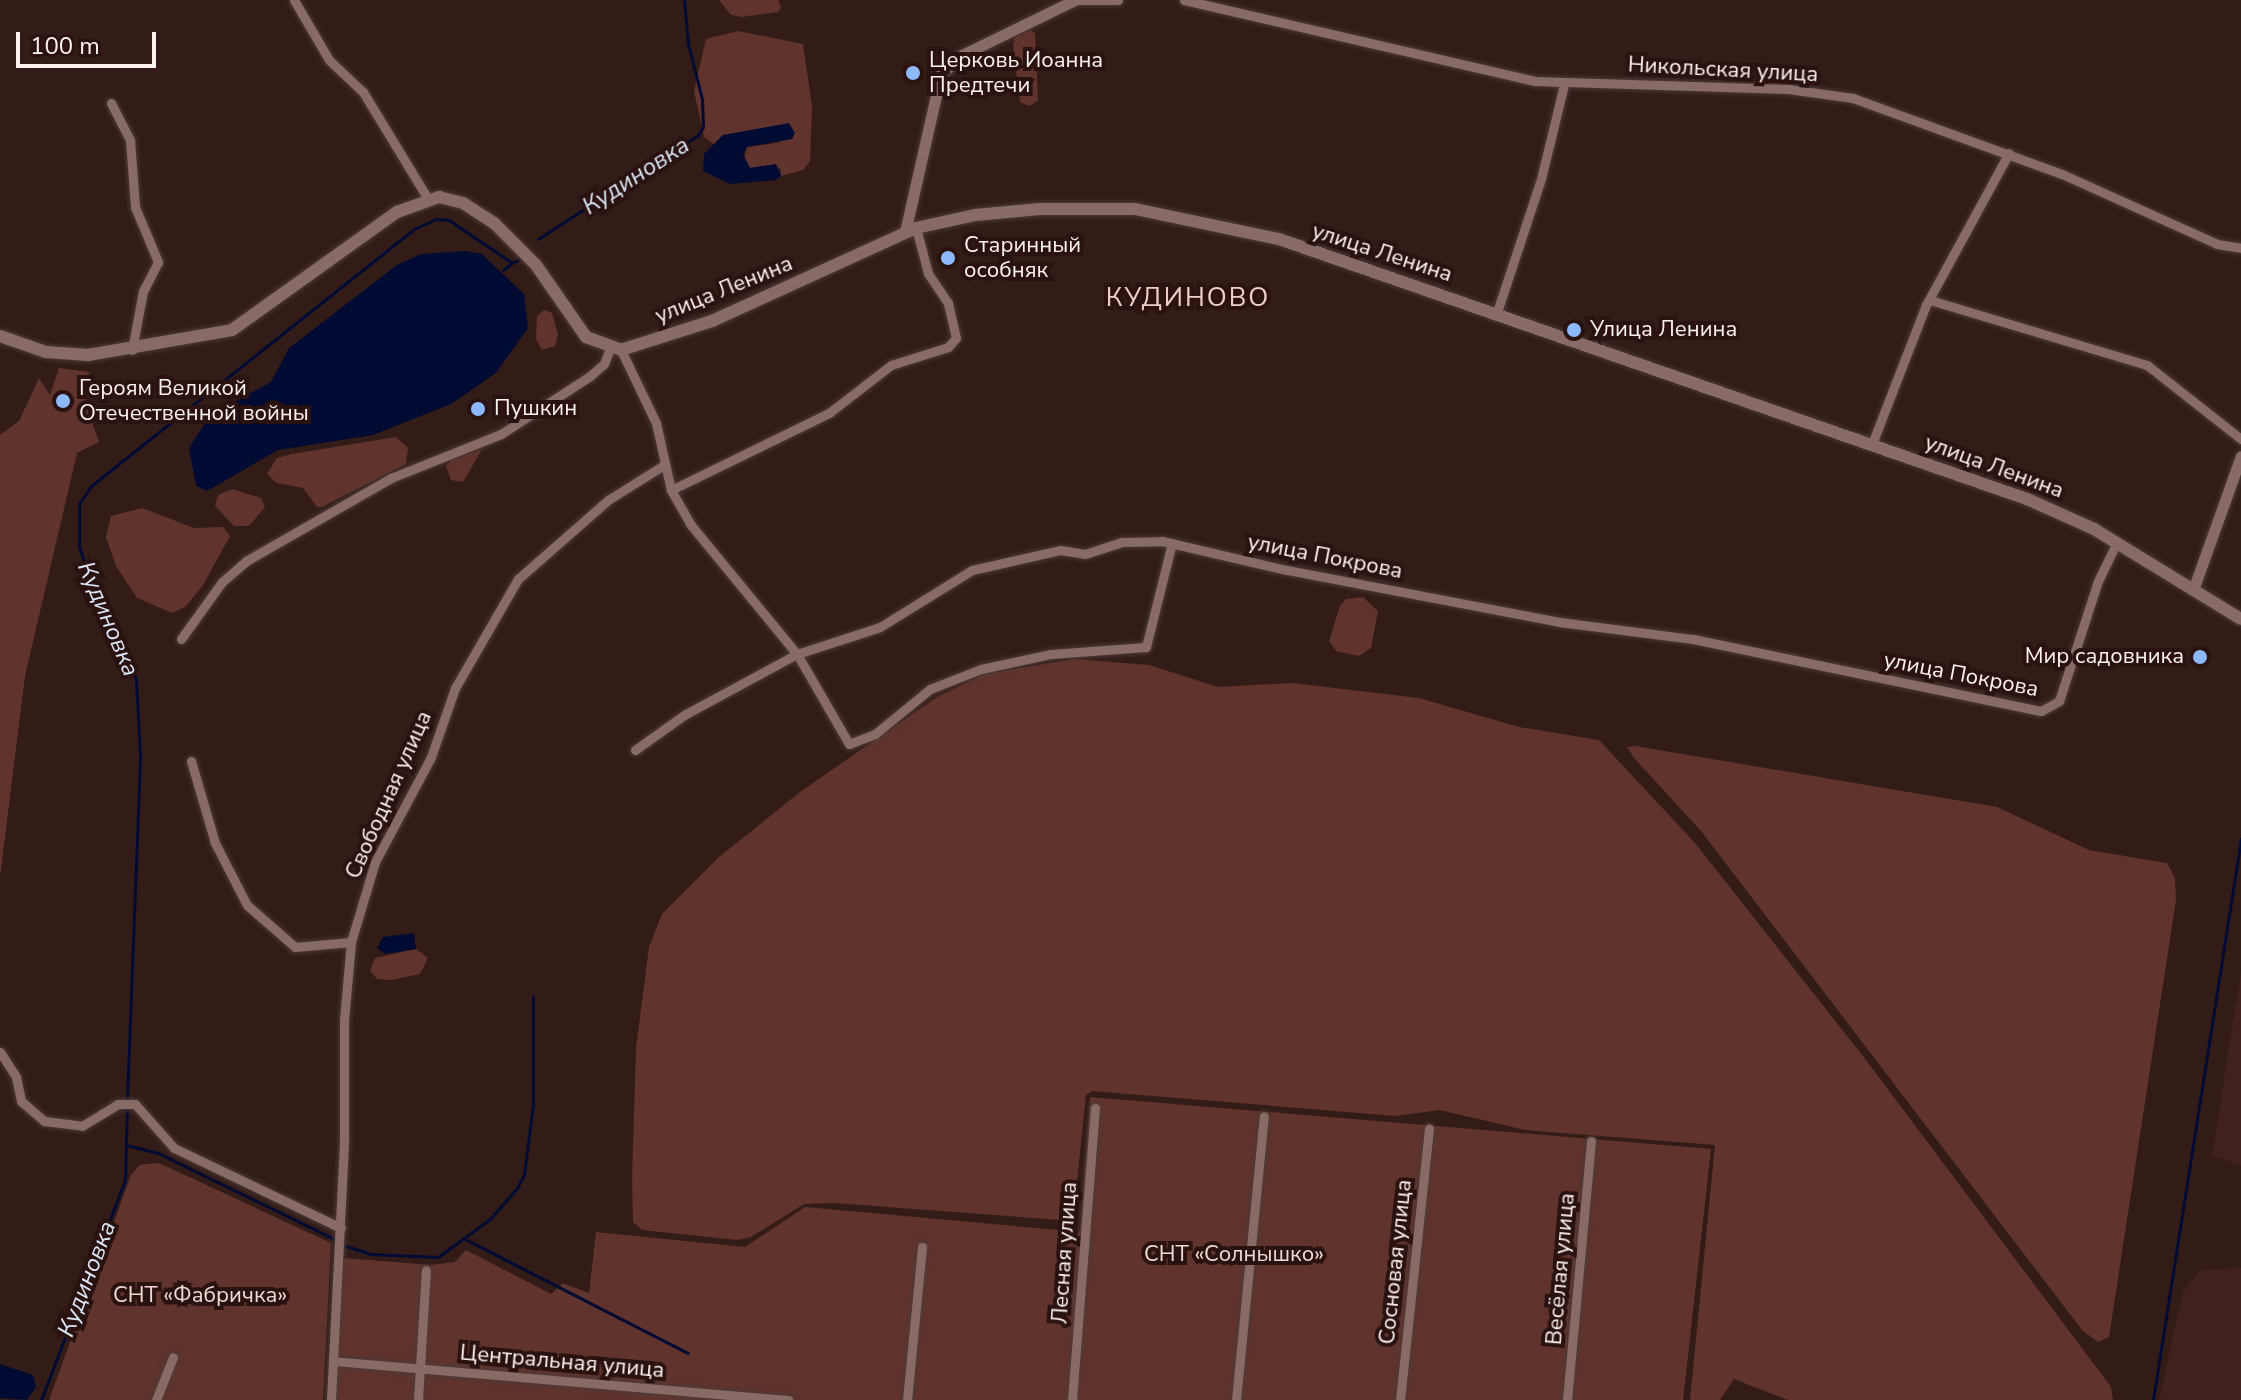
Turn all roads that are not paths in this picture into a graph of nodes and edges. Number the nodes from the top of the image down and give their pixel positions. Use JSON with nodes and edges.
{"nodes":[{"id":1,"x":294,"y":0,"type":"edge"},
{"id":2,"x":1078,"y":0,"type":"edge"},
{"id":3,"x":1118,"y":0,"type":"edge"},
{"id":4,"x":1184,"y":0,"type":"edge"},
{"id":5,"x":1564,"y":85,"type":"junction"},
{"id":6,"x":111,"y":103,"type":"dead end"},
{"id":7,"x":2009,"y":153,"type":"junction"},
{"id":8,"x":428,"y":199,"type":"junction"},
{"id":9,"x":910,"y":230,"type":"junction"},
{"id":10,"x":2241,"y":248,"type":"edge"},
{"id":11,"x":1930,"y":300,"type":"junction"},
{"id":12,"x":1497,"y":312,"type":"junction"},
{"id":13,"x":0,"y":336,"type":"edge"},
{"id":14,"x":615,"y":349,"type":"junction"},
{"id":15,"x":132,"y":350,"type":"junction"},
{"id":16,"x":2241,"y":439,"type":"edge"},
{"id":17,"x":1872,"y":444,"type":"junction"},
{"id":18,"x":2241,"y":456,"type":"edge"},
{"id":19,"x":664,"y":465,"type":"junction"},
{"id":20,"x":671,"y":490,"type":"junction"},
{"id":21,"x":2117,"y":542,"type":"junction"},
{"id":22,"x":1172,"y":543,"type":"junction"},
{"id":23,"x":2193,"y":590,"type":"junction"},
{"id":24,"x":2241,"y":619,"type":"edge"},
{"id":25,"x":181,"y":639,"type":"dead end"},
{"id":26,"x":797,"y":654,"type":"junction"},
{"id":27,"x":635,"y":750,"type":"dead end"},
{"id":28,"x":191,"y":761,"type":"dead end"},
{"id":29,"x":351,"y":942,"type":"junction"},
{"id":30,"x":0,"y":1052,"type":"edge"},
{"id":31,"x":1095,"y":1108,"type":"dead end"},
{"id":32,"x":1264,"y":1116,"type":"dead end"},
{"id":33,"x":1429,"y":1129,"type":"dead end"},
{"id":34,"x":1591,"y":1141,"type":"dead end"},
{"id":35,"x":341,"y":1228,"type":"junction"},
{"id":36,"x":922,"y":1247,"type":"dead end"},
{"id":37,"x":426,"y":1270,"type":"dead end"},
{"id":38,"x":173,"y":1357,"type":"dead end"},
{"id":39,"x":333,"y":1361,"type":"junction"},
{"id":40,"x":421,"y":1368,"type":"junction"},
{"id":41,"x":156,"y":1400,"type":"edge"},
{"id":42,"x":331,"y":1400,"type":"edge"},
{"id":43,"x":418,"y":1400,"type":"edge"},
{"id":44,"x":788,"y":1400,"type":"edge"},
{"id":45,"x":907,"y":1400,"type":"edge"},
{"id":46,"x":1072,"y":1400,"type":"edge"},
{"id":47,"x":1236,"y":1400,"type":"edge"},
{"id":48,"x":1400,"y":1400,"type":"edge"},
{"id":49,"x":1567,"y":1400,"type":"edge"}],
"edges":[{"from":1,"to":8,"type":"street"},
{"from":2,"to":3,"type":"street"},
{"from":2,"to":9,"type":"street"},
{"from":4,"to":5,"type":"street","name":"Никольская улица"},
{"from":5,"to":7,"type":"street","name":"Никольская улица"},
{"from":5,"to":12,"type":"street"},
{"from":6,"to":15,"type":"street"},
{"from":7,"to":10,"type":"street","name":"Никольская улица"},
{"from":7,"to":11,"type":"street"},
{"from":8,"to":14,"type":"main road"},
{"from":8,"to":15,"type":"main road"},
{"from":9,"to":12,"type":"main road","name":"улица Ленина"},
{"from":9,"to":14,"type":"main road","name":"улица Ленина"},
{"from":9,"to":20,"type":"street"},
{"from":11,"to":16,"type":"street"},
{"from":11,"to":17,"type":"street"},
{"from":12,"to":17,"type":"main road","name":"улица Ленина"},
{"from":13,"to":15,"type":"main road"},
{"from":14,"to":19,"type":"street"},
{"from":14,"to":25,"type":"street"},
{"from":17,"to":21,"type":"main road","name":"улица Ленина"},
{"from":18,"to":23,"type":"street"},
{"from":19,"to":20,"type":"street"},
{"from":19,"to":29,"type":"street","name":"Свободная улица"},
{"from":20,"to":26,"type":"street"},
{"from":21,"to":22,"type":"street","name":"улица Покрова"},
{"from":21,"to":23,"type":"main road","name":"улица Ленина"},
{"from":22,"to":26,"type":"street","name":"улица Покрова"},
{"from":22,"to":26,"type":"street"},
{"from":23,"to":24,"type":"main road","name":"улица Ленина"},
{"from":26,"to":27,"type":"street","name":"улица Покрова"},
{"from":28,"to":29,"type":"street"},
{"from":29,"to":35,"type":"street","name":"Свободная улица"},
{"from":30,"to":35,"type":"street"},
{"from":31,"to":46,"type":"street","name":"Лесная улица"},
{"from":32,"to":47,"type":"street"},
{"from":33,"to":48,"type":"street","name":"Сосновая улица"},
{"from":34,"to":49,"type":"street","name":"Весёлая улица"},
{"from":35,"to":39,"type":"street","name":"Свободная улица"},
{"from":36,"to":45,"type":"street"},
{"from":37,"to":40,"type":"street"},
{"from":38,"to":41,"type":"street"},
{"from":39,"to":40,"type":"street","name":"Центральная улица"},
{"from":39,"to":42,"type":"street","name":"Свободная улица"},
{"from":40,"to":43,"type":"street"},
{"from":40,"to":44,"type":"street","name":"Центральная улица"}]}
